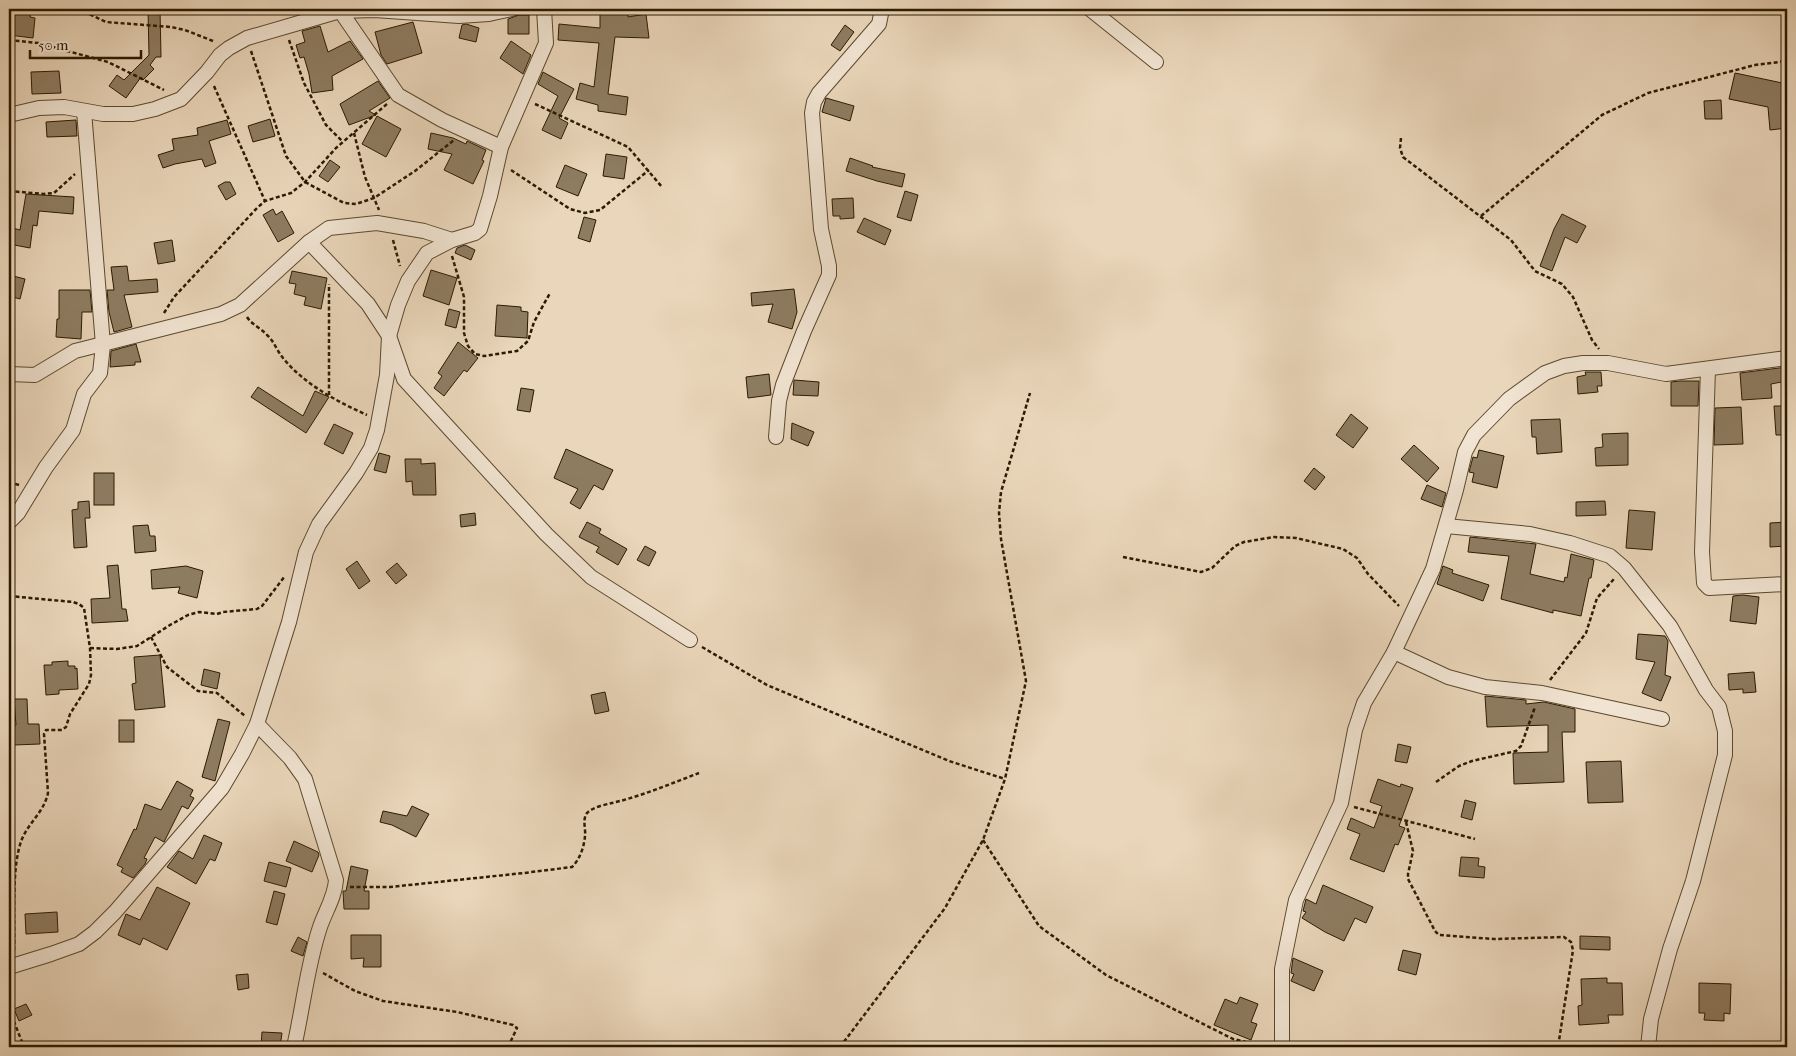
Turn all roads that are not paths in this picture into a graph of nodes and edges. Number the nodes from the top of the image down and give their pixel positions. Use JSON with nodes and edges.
{"nodes":[{"id":1,"x":512,"y":9,"type":"edge"},
{"id":2,"x":544,"y":9,"type":"edge"},
{"id":3,"x":882,"y":9,"type":"edge"},
{"id":4,"x":1090,"y":9,"type":"edge"},
{"id":5,"x":340,"y":10,"type":"edge"},
{"id":6,"x":1156,"y":62,"type":"dead end"},
{"id":7,"x":84,"y":111,"type":"junction"},
{"id":8,"x":9,"y":115,"type":"edge"},
{"id":9,"x":500,"y":154,"type":"junction"},
{"id":10,"x":309,"y":242,"type":"junction"},
{"id":11,"x":448,"y":242,"type":"junction"},
{"id":12,"x":389,"y":336,"type":"junction"},
{"id":13,"x":103,"y":345,"type":"junction"},
{"id":14,"x":1787,"y":358,"type":"edge"},
{"id":15,"x":1708,"y":369,"type":"junction"},
{"id":16,"x":9,"y":374,"type":"edge"},
{"id":17,"x":776,"y":437,"type":"dead end"},
{"id":18,"x":9,"y":522,"type":"edge"},
{"id":19,"x":1446,"y":526,"type":"junction"},
{"id":20,"x":1787,"y":584,"type":"edge"},
{"id":21,"x":690,"y":640,"type":"road end"},
{"id":22,"x":1394,"y":652,"type":"junction"},
{"id":23,"x":1662,"y":719,"type":"dead end"},
{"id":24,"x":256,"y":724,"type":"junction"},
{"id":25,"x":11,"y":966,"type":"edge"},
{"id":26,"x":294,"y":1047,"type":"edge"},
{"id":27,"x":1282,"y":1047,"type":"edge"},
{"id":28,"x":1648,"y":1047,"type":"edge"}],
"edges":[{"from":1,"to":5,"type":"street"},
{"from":2,"to":9,"type":"street"},
{"from":3,"to":17,"type":"street"},
{"from":4,"to":6,"type":"street"},
{"from":5,"to":7,"type":"street"},
{"from":5,"to":9,"type":"street"},
{"from":7,"to":8,"type":"street"},
{"from":7,"to":13,"type":"street"},
{"from":9,"to":11,"type":"street"},
{"from":10,"to":11,"type":"street"},
{"from":10,"to":12,"type":"street"},
{"from":10,"to":13,"type":"street"},
{"from":11,"to":12,"type":"street"},
{"from":12,"to":21,"type":"street"},
{"from":12,"to":24,"type":"street"},
{"from":13,"to":16,"type":"street"},
{"from":13,"to":18,"type":"street"},
{"from":14,"to":15,"type":"street"},
{"from":15,"to":19,"type":"street"},
{"from":15,"to":20,"type":"street"},
{"from":19,"to":22,"type":"street"},
{"from":19,"to":28,"type":"street"},
{"from":22,"to":23,"type":"street"},
{"from":22,"to":27,"type":"street"},
{"from":24,"to":25,"type":"street"},
{"from":24,"to":26,"type":"street"}]}
